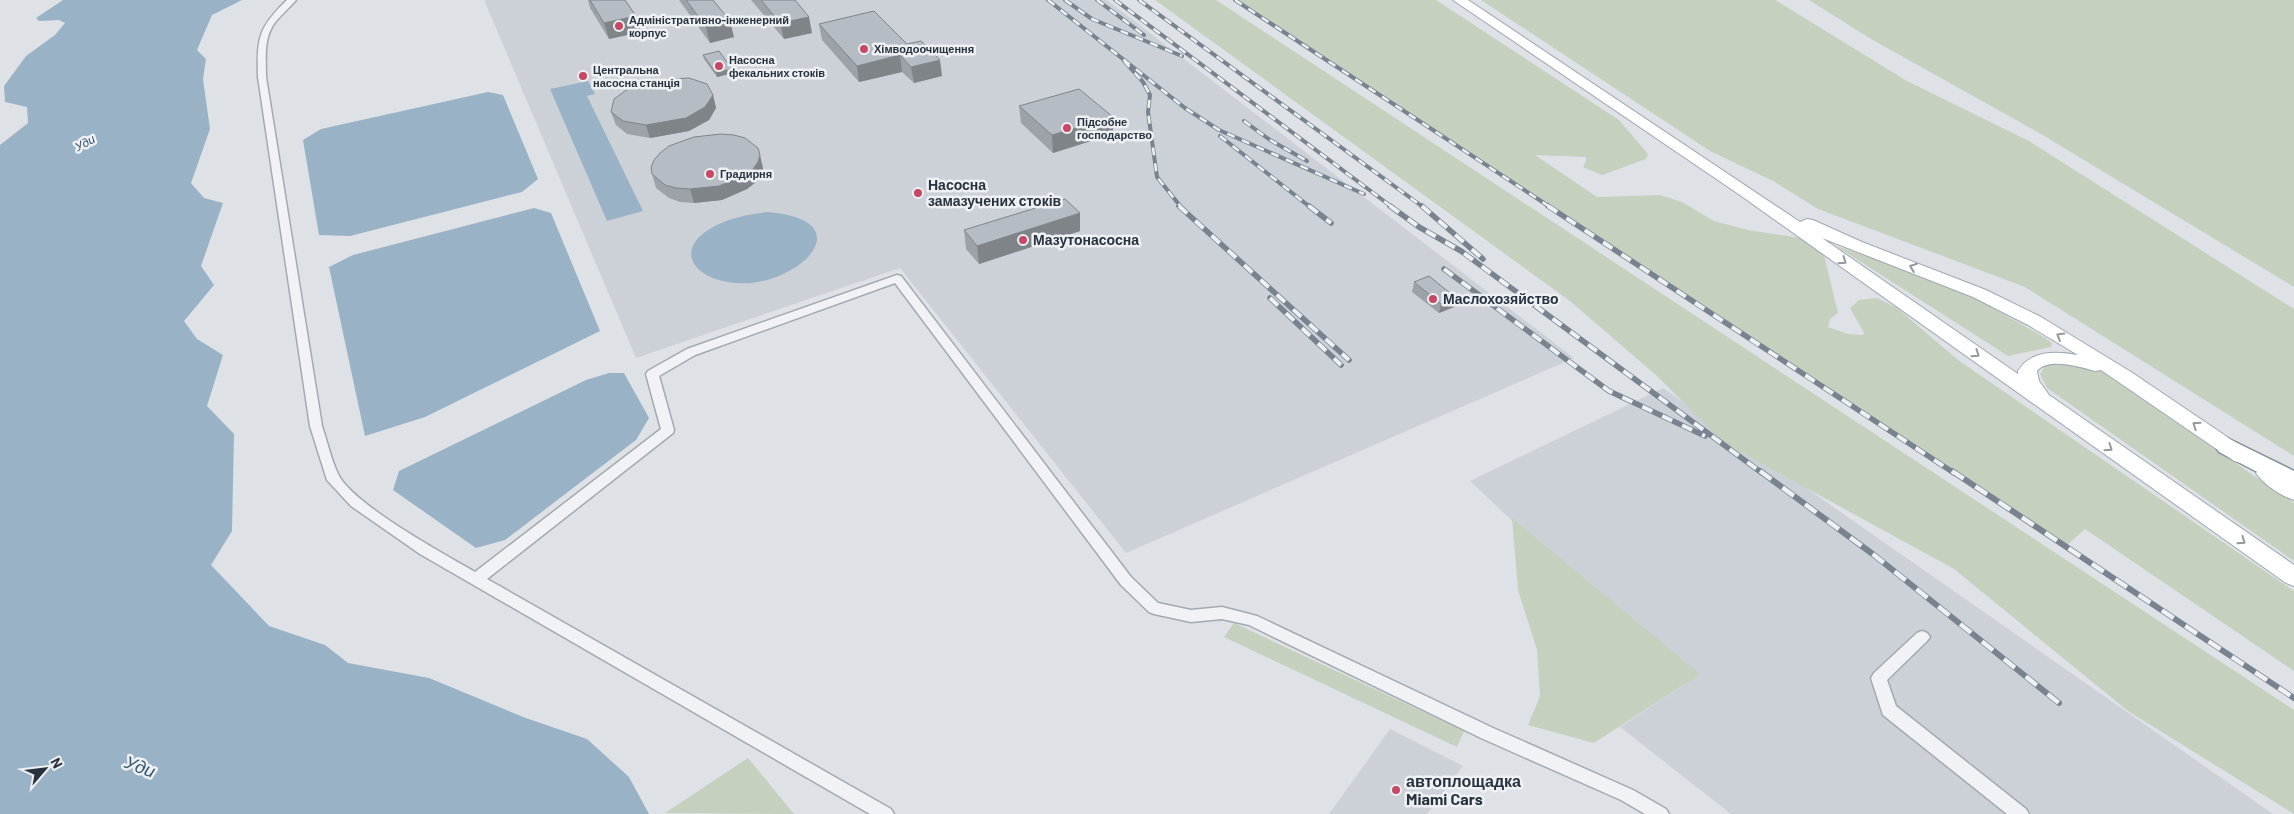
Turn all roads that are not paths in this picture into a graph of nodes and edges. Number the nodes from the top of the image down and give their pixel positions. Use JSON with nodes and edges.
{"nodes":[{"id":1,"x":292,"y":0,"type":"edge"},
{"id":2,"x":1460,"y":0,"type":"edge"},
{"id":3,"x":1746,"y":192,"type":"junction"},
{"id":4,"x":2133,"y":383,"type":"junction"},
{"id":5,"x":2061,"y":414,"type":"junction"},
{"id":6,"x":2227,"y":446,"type":"junction"},
{"id":7,"x":2294,"y":482,"type":"edge"},
{"id":8,"x":2294,"y":492,"type":"edge"},
{"id":9,"x":2294,"y":577,"type":"edge"},
{"id":10,"x":476,"y":579,"type":"junction"},
{"id":11,"x":1922,"y":637,"type":"dead end"},
{"id":12,"x":885,"y":814,"type":"edge"},
{"id":13,"x":1660,"y":814,"type":"edge"},
{"id":14,"x":2020,"y":814,"type":"edge"}],
"edges":[{"from":1,"to":10,"type":"street"},
{"from":2,"to":3,"type":"main road"},
{"from":4,"to":3,"type":"main road","one_way":true},
{"from":3,"to":5,"type":"main road","one_way":true},
{"from":4,"to":5,"type":"main road"},
{"from":6,"to":4,"type":"main road","one_way":true},
{"from":5,"to":9,"type":"main road","one_way":true},
{"from":6,"to":7,"type":"highway"},
{"from":6,"to":8,"type":"main road"},
{"from":10,"to":12,"type":"street"},
{"from":10,"to":13,"type":"street"},
{"from":11,"to":14,"type":"street"}]}
